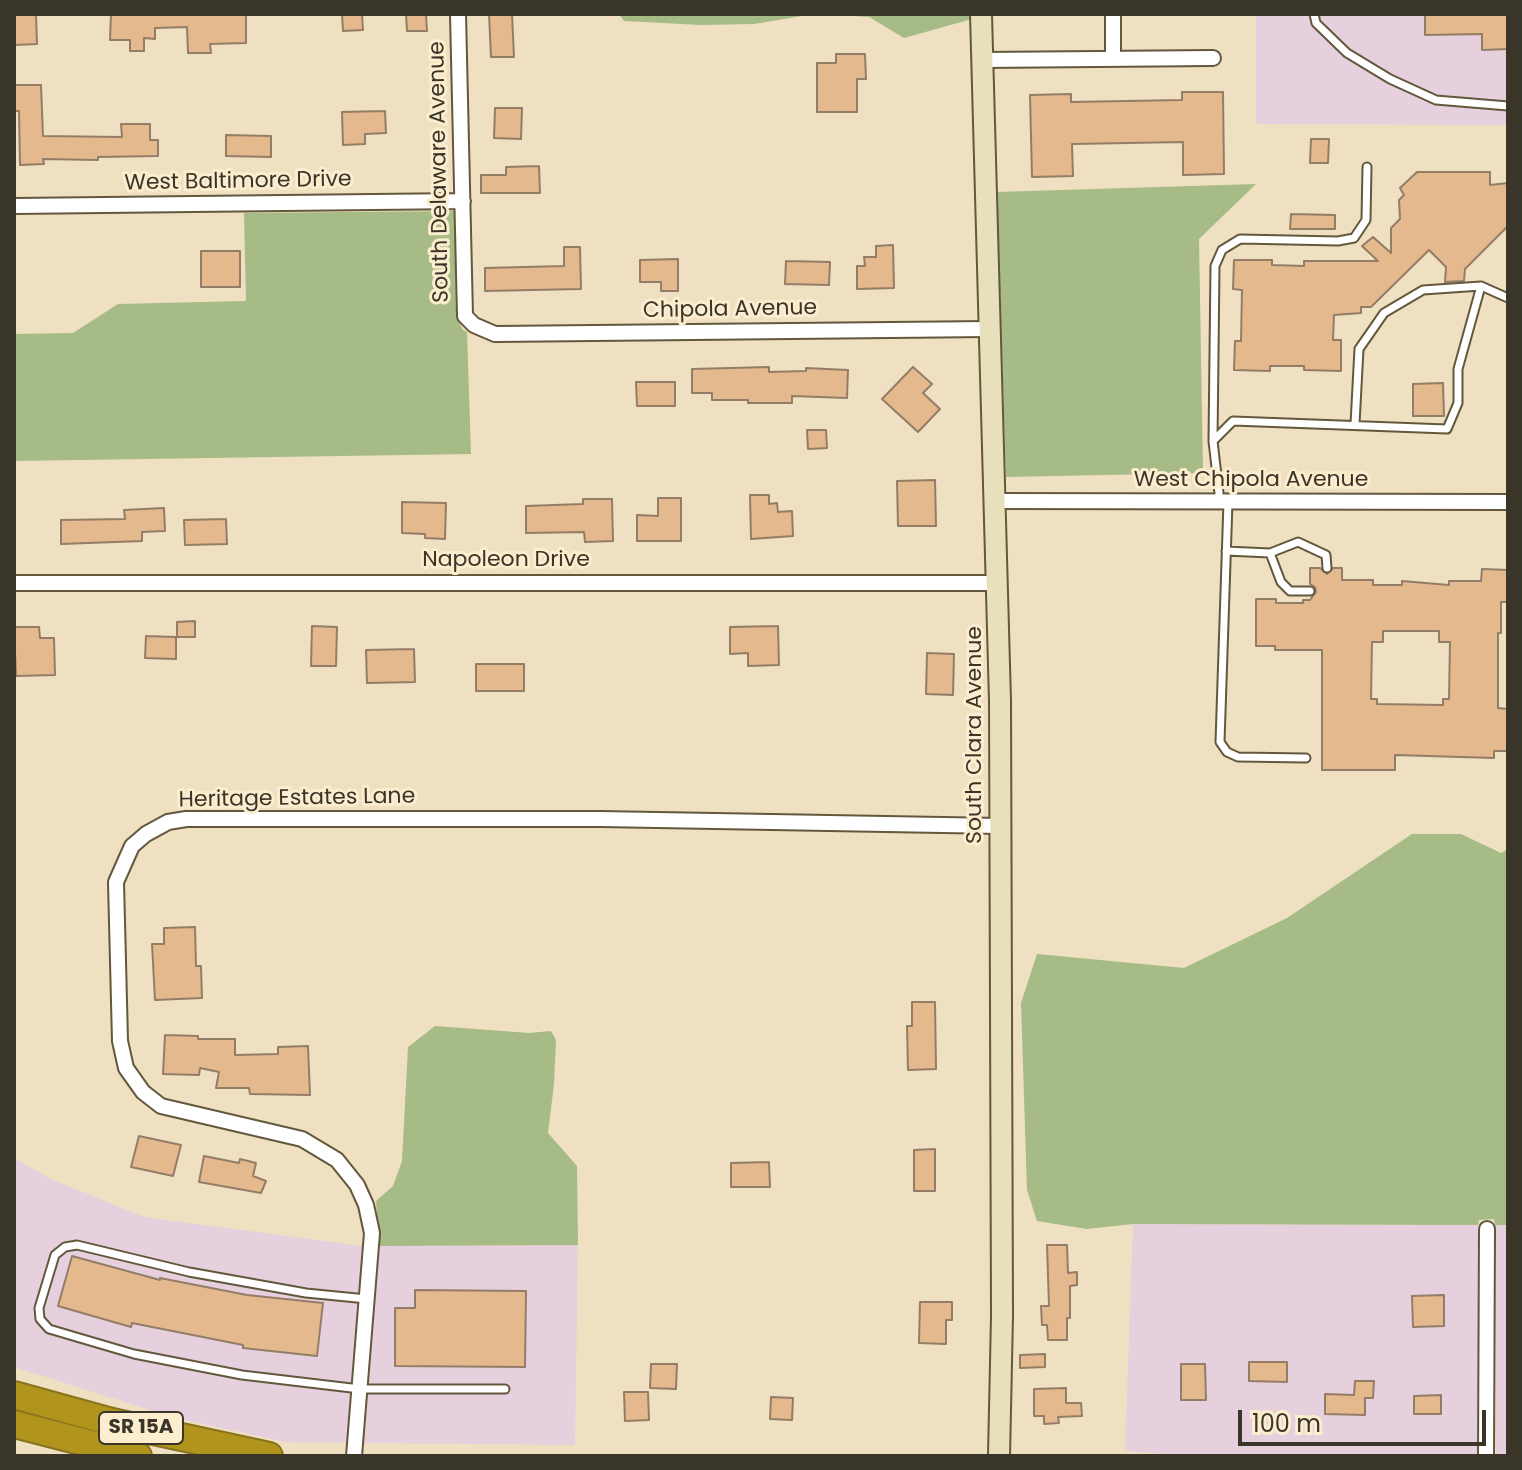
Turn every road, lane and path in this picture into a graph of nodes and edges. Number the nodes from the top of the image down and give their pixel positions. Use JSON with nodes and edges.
{"nodes":[{"id":1,"x":458,"y":14,"type":"edge"},
{"id":2,"x":981,"y":14,"type":"edge"},
{"id":3,"x":1113,"y":14,"type":"edge"},
{"id":4,"x":1314,"y":14,"type":"edge"},
{"id":5,"x":1213,"y":58,"type":"dead end"},
{"id":6,"x":1113,"y":59,"type":"junction"},
{"id":7,"x":982,"y":60,"type":"junction"},
{"id":8,"x":1508,"y":106,"type":"edge"},
{"id":9,"x":1367,"y":167,"type":"dead end"},
{"id":10,"x":463,"y":201,"type":"junction"},
{"id":11,"x":14,"y":206,"type":"edge"},
{"id":12,"x":1481,"y":286,"type":"junction"},
{"id":13,"x":1507,"y":296,"type":"edge"},
{"id":14,"x":474,"y":325,"type":"joint"},
{"id":15,"x":989,"y":329,"type":"junction"},
{"id":16,"x":1355,"y":424,"type":"junction"},
{"id":17,"x":1213,"y":441,"type":"junction"},
{"id":18,"x":994,"y":501,"type":"junction"},
{"id":19,"x":1224,"y":502,"type":"junction"},
{"id":20,"x":1508,"y":502,"type":"edge"},
{"id":21,"x":1226,"y":551,"type":"junction"},
{"id":22,"x":1270,"y":553,"type":"junction"},
{"id":23,"x":1327,"y":568,"type":"dead end"},
{"id":24,"x":14,"y":583,"type":"edge"},
{"id":25,"x":997,"y":583,"type":"junction"},
{"id":26,"x":1310,"y":591,"type":"dead end"},
{"id":27,"x":1306,"y":758,"type":"dead end"},
{"id":28,"x":1000,"y":826,"type":"junction"},
{"id":29,"x":1487,"y":1229,"type":"dead end"},
{"id":30,"x":367,"y":1299,"type":"junction"},
{"id":31,"x":360,"y":1389,"type":"junction"},
{"id":32,"x":505,"y":1389,"type":"dead end"},
{"id":33,"x":14,"y":1395,"type":"edge"},
{"id":34,"x":14,"y":1414,"type":"edge"},
{"id":35,"x":14,"y":1424,"type":"edge"},
{"id":36,"x":233,"y":1447,"type":"junction"},
{"id":37,"x":138,"y":1456,"type":"edge"},
{"id":38,"x":269,"y":1456,"type":"edge"},
{"id":39,"x":354,"y":1456,"type":"edge"},
{"id":40,"x":999,"y":1456,"type":"edge"},
{"id":41,"x":1486,"y":1456,"type":"edge"}],
"edges":[{"from":1,"to":10,"type":"street","name":"South Delaware Avenue"},
{"from":2,"to":7,"type":"street","name":"South Clara Avenue"},
{"from":3,"to":6,"type":"street"},
{"from":4,"to":8,"type":"lane"},
{"from":5,"to":6,"type":"street"},
{"from":6,"to":7,"type":"street"},
{"from":7,"to":15,"type":"street","name":"South Clara Avenue"},
{"from":9,"to":17,"type":"lane"},
{"from":10,"to":11,"type":"street","name":"West Baltimore Drive"},
{"from":10,"to":14,"type":"street","name":"South Delaware Avenue"},
{"from":12,"to":13,"type":"lane"},
{"from":12,"to":16,"type":"lane"},
{"from":12,"to":16,"type":"lane"},
{"from":14,"to":15,"type":"street","name":"Chipola Avenue"},
{"from":15,"to":18,"type":"street","name":"South Clara Avenue"},
{"from":16,"to":17,"type":"lane"},
{"from":17,"to":19,"type":"lane"},
{"from":18,"to":19,"type":"street","name":"West Chipola Avenue"},
{"from":18,"to":25,"type":"street","name":"South Clara Avenue"},
{"from":19,"to":20,"type":"street","name":"West Chipola Avenue"},
{"from":19,"to":21,"type":"lane"},
{"from":21,"to":22,"type":"lane"},
{"from":21,"to":27,"type":"lane"},
{"from":22,"to":23,"type":"lane"},
{"from":22,"to":26,"type":"lane"},
{"from":24,"to":25,"type":"street","name":"Napoleon Drive"},
{"from":25,"to":28,"type":"street","name":"South Clara Avenue"},
{"from":28,"to":30,"type":"street","name":"Heritage Estates Lane"},
{"from":28,"to":40,"type":"street","name":"South Clara Avenue"},
{"from":29,"to":41,"type":"street"},
{"from":30,"to":31,"type":"street","name":"Heritage Estates Lane"},
{"from":30,"to":31,"type":"lane"},
{"from":31,"to":32,"type":"lane"},
{"from":31,"to":39,"type":"street","name":"Heritage Estates Lane"},
{"from":33,"to":36,"type":"highway","number":"SR 15A"},
{"from":34,"to":36,"type":"street"},
{"from":35,"to":37,"type":"highway","number":"SR 15A"},
{"from":36,"to":38,"type":"highway","number":"SR 15A"}]}
